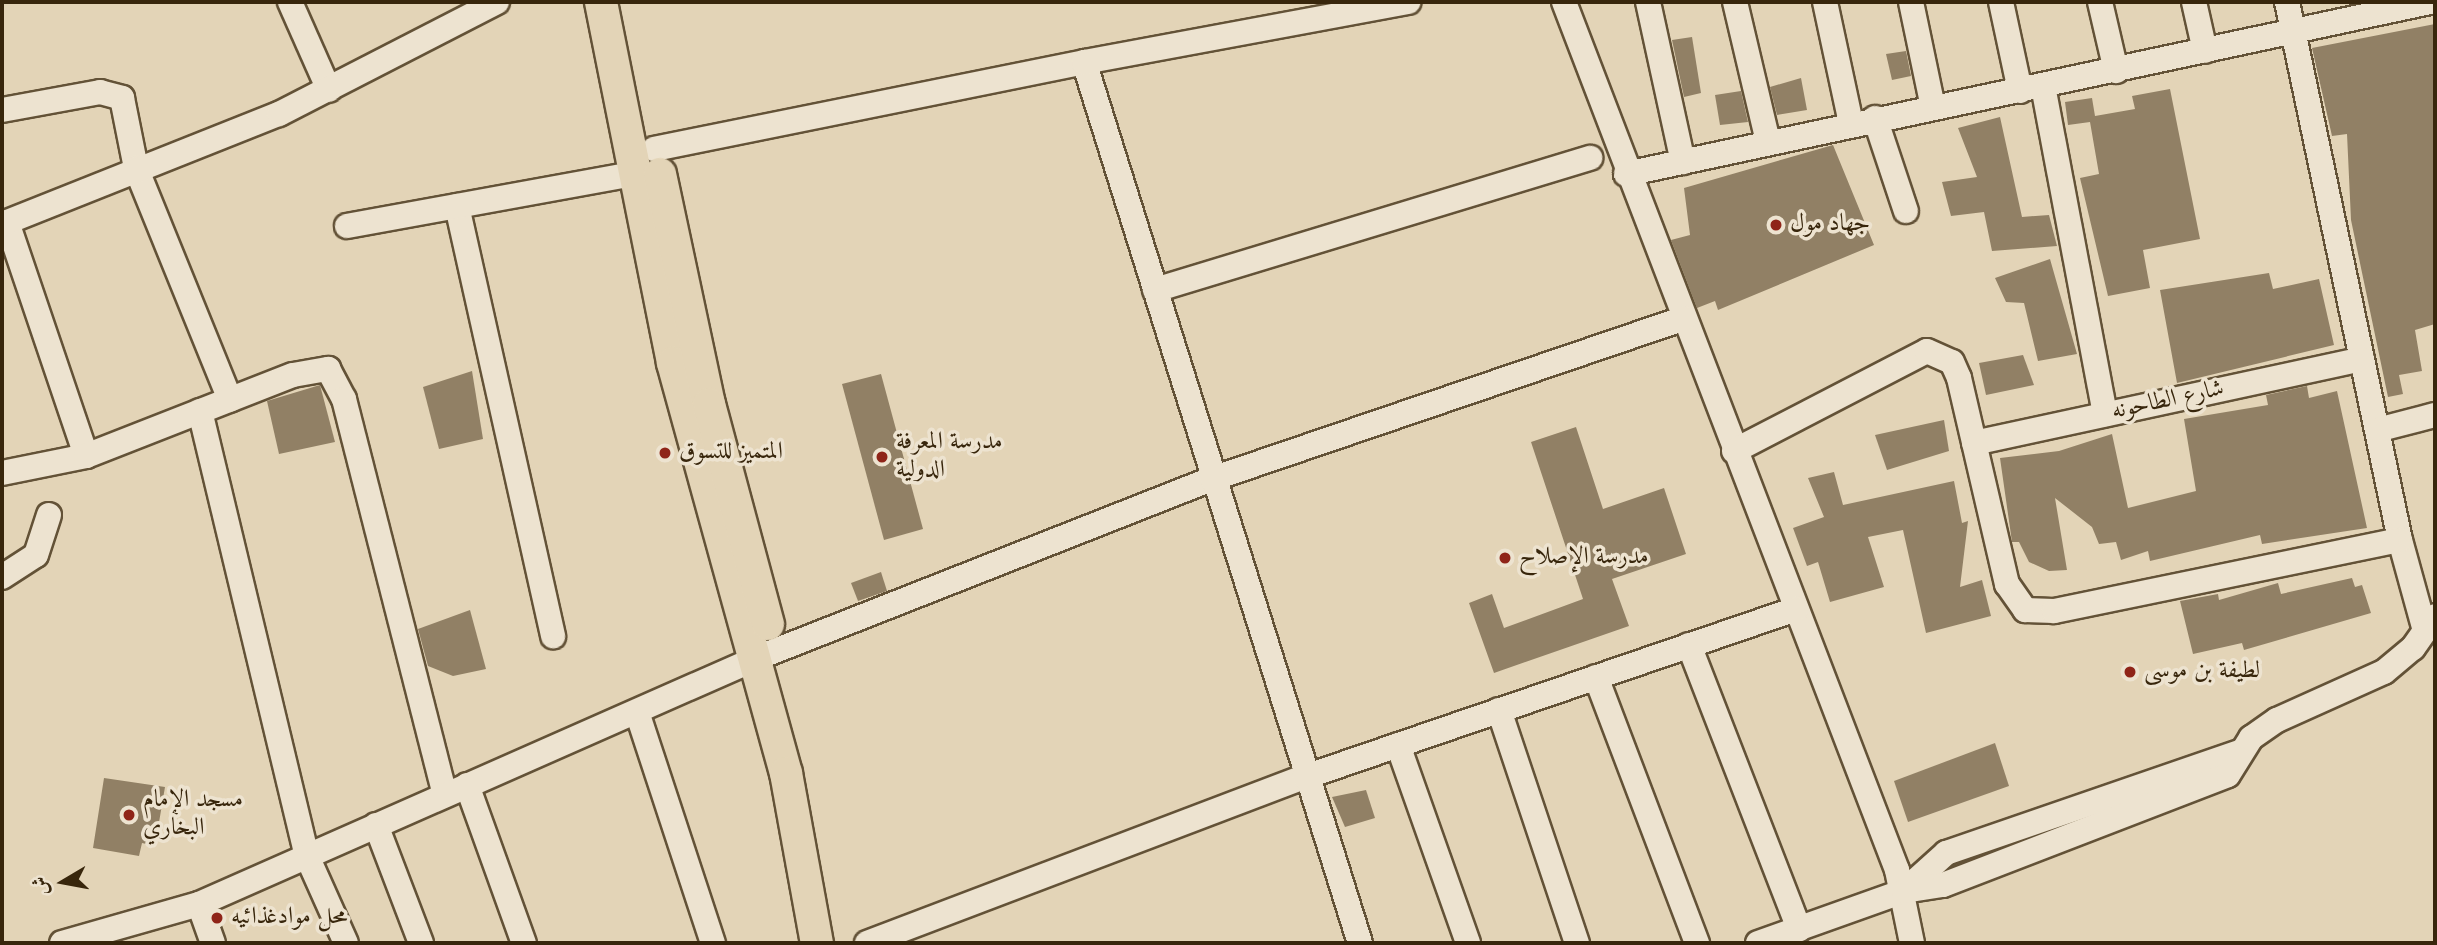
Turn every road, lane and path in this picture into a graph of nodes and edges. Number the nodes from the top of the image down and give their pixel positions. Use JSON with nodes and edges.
{"nodes":[{"id":1,"x":290,"y":2,"type":"edge"},
{"id":2,"x":497,"y":2,"type":"edge"},
{"id":3,"x":601,"y":2,"type":"edge"},
{"id":4,"x":622,"y":2,"type":"edge"},
{"id":5,"x":1408,"y":2,"type":"edge"},
{"id":6,"x":1564,"y":2,"type":"edge"},
{"id":7,"x":1648,"y":2,"type":"edge"},
{"id":8,"x":1735,"y":2,"type":"edge"},
{"id":9,"x":1825,"y":2,"type":"edge"},
{"id":10,"x":1911,"y":2,"type":"edge"},
{"id":11,"x":2001,"y":2,"type":"edge"},
{"id":12,"x":2100,"y":2,"type":"edge"},
{"id":13,"x":2194,"y":2,"type":"edge"},
{"id":14,"x":2287,"y":2,"type":"edge"},
{"id":15,"x":2430,"y":2,"type":"edge"},
{"id":16,"x":1383,"y":4,"type":"edge"},
{"id":17,"x":2372,"y":8,"type":"edge"},
{"id":18,"x":2294,"y":32,"type":"junction"},
{"id":19,"x":2205,"y":51,"type":"junction"},
{"id":20,"x":1084,"y":62,"type":"junction"},
{"id":21,"x":2116,"y":71,"type":"junction"},
{"id":22,"x":2031,"y":88,"type":"junction"},
{"id":23,"x":329,"y":90,"type":"junction"},
{"id":24,"x":1933,"y":107,"type":"junction"},
{"id":25,"x":2,"y":110,"type":"edge"},
{"id":26,"x":1863,"y":121,"type":"junction"},
{"id":27,"x":1768,"y":142,"type":"junction"},
{"id":28,"x":1590,"y":158,"type":"dead end"},
{"id":29,"x":646,"y":161,"type":"junction"},
{"id":30,"x":1682,"y":162,"type":"junction"},
{"id":31,"x":136,"y":168,"type":"junction"},
{"id":32,"x":1626,"y":174,"type":"junction"},
{"id":33,"x":457,"y":206,"type":"junction"},
{"id":34,"x":1906,"y":211,"type":"dead end"},
{"id":35,"x":5,"y":223,"type":"edge"},
{"id":36,"x":346,"y":226,"type":"dead end"},
{"id":37,"x":1155,"y":290,"type":"junction"},
{"id":38,"x":1684,"y":318,"type":"junction"},
{"id":39,"x":2362,"y":359,"type":"junction"},
{"id":40,"x":230,"y":400,"type":"junction"},
{"id":41,"x":200,"y":411,"type":"junction"},
{"id":42,"x":2105,"y":414,"type":"junction"},
{"id":43,"x":2435,"y":415,"type":"edge"},
{"id":44,"x":2377,"y":430,"type":"junction"},
{"id":45,"x":1974,"y":443,"type":"junction"},
{"id":46,"x":1734,"y":450,"type":"junction"},
{"id":47,"x":86,"y":456,"type":"junction"},
{"id":48,"x":2,"y":473,"type":"edge"},
{"id":49,"x":1212,"y":479,"type":"junction"},
{"id":50,"x":49,"y":515,"type":"dead end"},
{"id":51,"x":2399,"y":540,"type":"junction"},
{"id":52,"x":2,"y":577,"type":"edge"},
{"id":53,"x":1796,"y":609,"type":"junction"},
{"id":54,"x":2432,"y":625,"type":"edge"},
{"id":55,"x":553,"y":636,"type":"dead end"},
{"id":56,"x":1689,"y":645,"type":"junction"},
{"id":57,"x":766,"y":655,"type":"junction"},
{"id":58,"x":1595,"y":677,"type":"junction"},
{"id":59,"x":1499,"y":710,"type":"junction"},
{"id":60,"x":638,"y":715,"type":"junction"},
{"id":61,"x":1398,"y":745,"type":"junction"},
{"id":62,"x":2239,"y":752,"type":"junction"},
{"id":63,"x":1305,"y":777,"type":"junction"},
{"id":64,"x":456,"y":789,"type":"junction"},
{"id":65,"x":376,"y":825,"type":"junction"},
{"id":66,"x":307,"y":856,"type":"junction"},
{"id":67,"x":1904,"y":891,"type":"junction"},
{"id":68,"x":199,"y":904,"type":"junction"},
{"id":69,"x":1799,"y":929,"type":"junction"},
{"id":70,"x":117,"y":936,"type":"edge"},
{"id":71,"x":62,"y":943,"type":"edge"},
{"id":72,"x":213,"y":943,"type":"edge"},
{"id":73,"x":346,"y":943,"type":"edge"},
{"id":74,"x":421,"y":943,"type":"edge"},
{"id":75,"x":524,"y":943,"type":"edge"},
{"id":76,"x":712,"y":943,"type":"edge"},
{"id":77,"x":817,"y":943,"type":"edge"},
{"id":78,"x":838,"y":943,"type":"edge"},
{"id":79,"x":867,"y":943,"type":"edge"},
{"id":80,"x":1360,"y":943,"type":"edge"},
{"id":81,"x":1468,"y":943,"type":"edge"},
{"id":82,"x":1577,"y":943,"type":"edge"},
{"id":83,"x":1697,"y":943,"type":"edge"},
{"id":84,"x":1758,"y":943,"type":"edge"},
{"id":85,"x":1912,"y":943,"type":"edge"}],
"edges":[{"from":1,"to":23,"type":"street"},
{"from":2,"to":23,"type":"street"},
{"from":3,"to":29,"type":"main road"},
{"from":4,"to":29,"type":"main road"},
{"from":5,"to":16,"type":"street"},
{"from":6,"to":32,"type":"street"},
{"from":7,"to":30,"type":"street"},
{"from":8,"to":27,"type":"street"},
{"from":9,"to":26,"type":"street"},
{"from":10,"to":24,"type":"street"},
{"from":11,"to":22,"type":"street"},
{"from":12,"to":21,"type":"street"},
{"from":13,"to":19,"type":"street"},
{"from":14,"to":18,"type":"street"},
{"from":15,"to":17,"type":"street"},
{"from":16,"to":20,"type":"street"},
{"from":17,"to":18,"type":"street"},
{"from":18,"to":19,"type":"street"},
{"from":18,"to":39,"type":"street"},
{"from":19,"to":21,"type":"street"},
{"from":20,"to":29,"type":"street"},
{"from":20,"to":37,"type":"street"},
{"from":21,"to":22,"type":"street"},
{"from":22,"to":24,"type":"street"},
{"from":22,"to":42,"type":"street"},
{"from":23,"to":31,"type":"street"},
{"from":24,"to":26,"type":"street"},
{"from":25,"to":31,"type":"street"},
{"from":26,"to":27,"type":"street"},
{"from":26,"to":34,"type":"street"},
{"from":27,"to":30,"type":"street"},
{"from":28,"to":37,"type":"street"},
{"from":29,"to":33,"type":"street"},
{"from":29,"to":57,"type":"main road"},
{"from":30,"to":32,"type":"street"},
{"from":31,"to":35,"type":"street"},
{"from":31,"to":40,"type":"street"},
{"from":32,"to":38,"type":"street"},
{"from":33,"to":36,"type":"street"},
{"from":33,"to":55,"type":"street"},
{"from":35,"to":47,"type":"street"},
{"from":37,"to":49,"type":"street"},
{"from":38,"to":46,"type":"street"},
{"from":38,"to":49,"type":"street"},
{"from":39,"to":42,"type":"street","name":"شارع الطاحونه"},
{"from":39,"to":44,"type":"street"},
{"from":40,"to":41,"type":"street"},
{"from":40,"to":64,"type":"street"},
{"from":41,"to":47,"type":"street"},
{"from":41,"to":66,"type":"street"},
{"from":42,"to":45,"type":"street","name":"شارع الطاحونه"},
{"from":43,"to":44,"type":"street"},
{"from":44,"to":51,"type":"street"},
{"from":45,"to":46,"type":"street"},
{"from":45,"to":51,"type":"street"},
{"from":46,"to":53,"type":"street"},
{"from":47,"to":48,"type":"street"},
{"from":49,"to":57,"type":"street"},
{"from":49,"to":63,"type":"street"},
{"from":50,"to":52,"type":"street"},
{"from":51,"to":54,"type":"street"},
{"from":53,"to":56,"type":"street"},
{"from":53,"to":67,"type":"street"},
{"from":54,"to":62,"type":"street"},
{"from":56,"to":58,"type":"street"},
{"from":56,"to":69,"type":"street"},
{"from":57,"to":60,"type":"street"},
{"from":57,"to":77,"type":"main road"},
{"from":57,"to":78,"type":"main road"},
{"from":58,"to":59,"type":"street"},
{"from":58,"to":83,"type":"street"},
{"from":59,"to":61,"type":"street"},
{"from":59,"to":82,"type":"street"},
{"from":60,"to":64,"type":"street"},
{"from":60,"to":76,"type":"street"},
{"from":61,"to":63,"type":"street"},
{"from":61,"to":81,"type":"street"},
{"from":62,"to":67,"type":"street"},
{"from":62,"to":67,"type":"street"},
{"from":63,"to":79,"type":"street"},
{"from":63,"to":80,"type":"street"},
{"from":64,"to":65,"type":"street"},
{"from":64,"to":75,"type":"street"},
{"from":65,"to":66,"type":"street"},
{"from":65,"to":74,"type":"street"},
{"from":66,"to":68,"type":"street"},
{"from":66,"to":73,"type":"street"},
{"from":67,"to":69,"type":"street"},
{"from":67,"to":85,"type":"street"},
{"from":68,"to":70,"type":"street"},
{"from":68,"to":72,"type":"street"},
{"from":69,"to":84,"type":"street"},
{"from":70,"to":71,"type":"street"}]}
